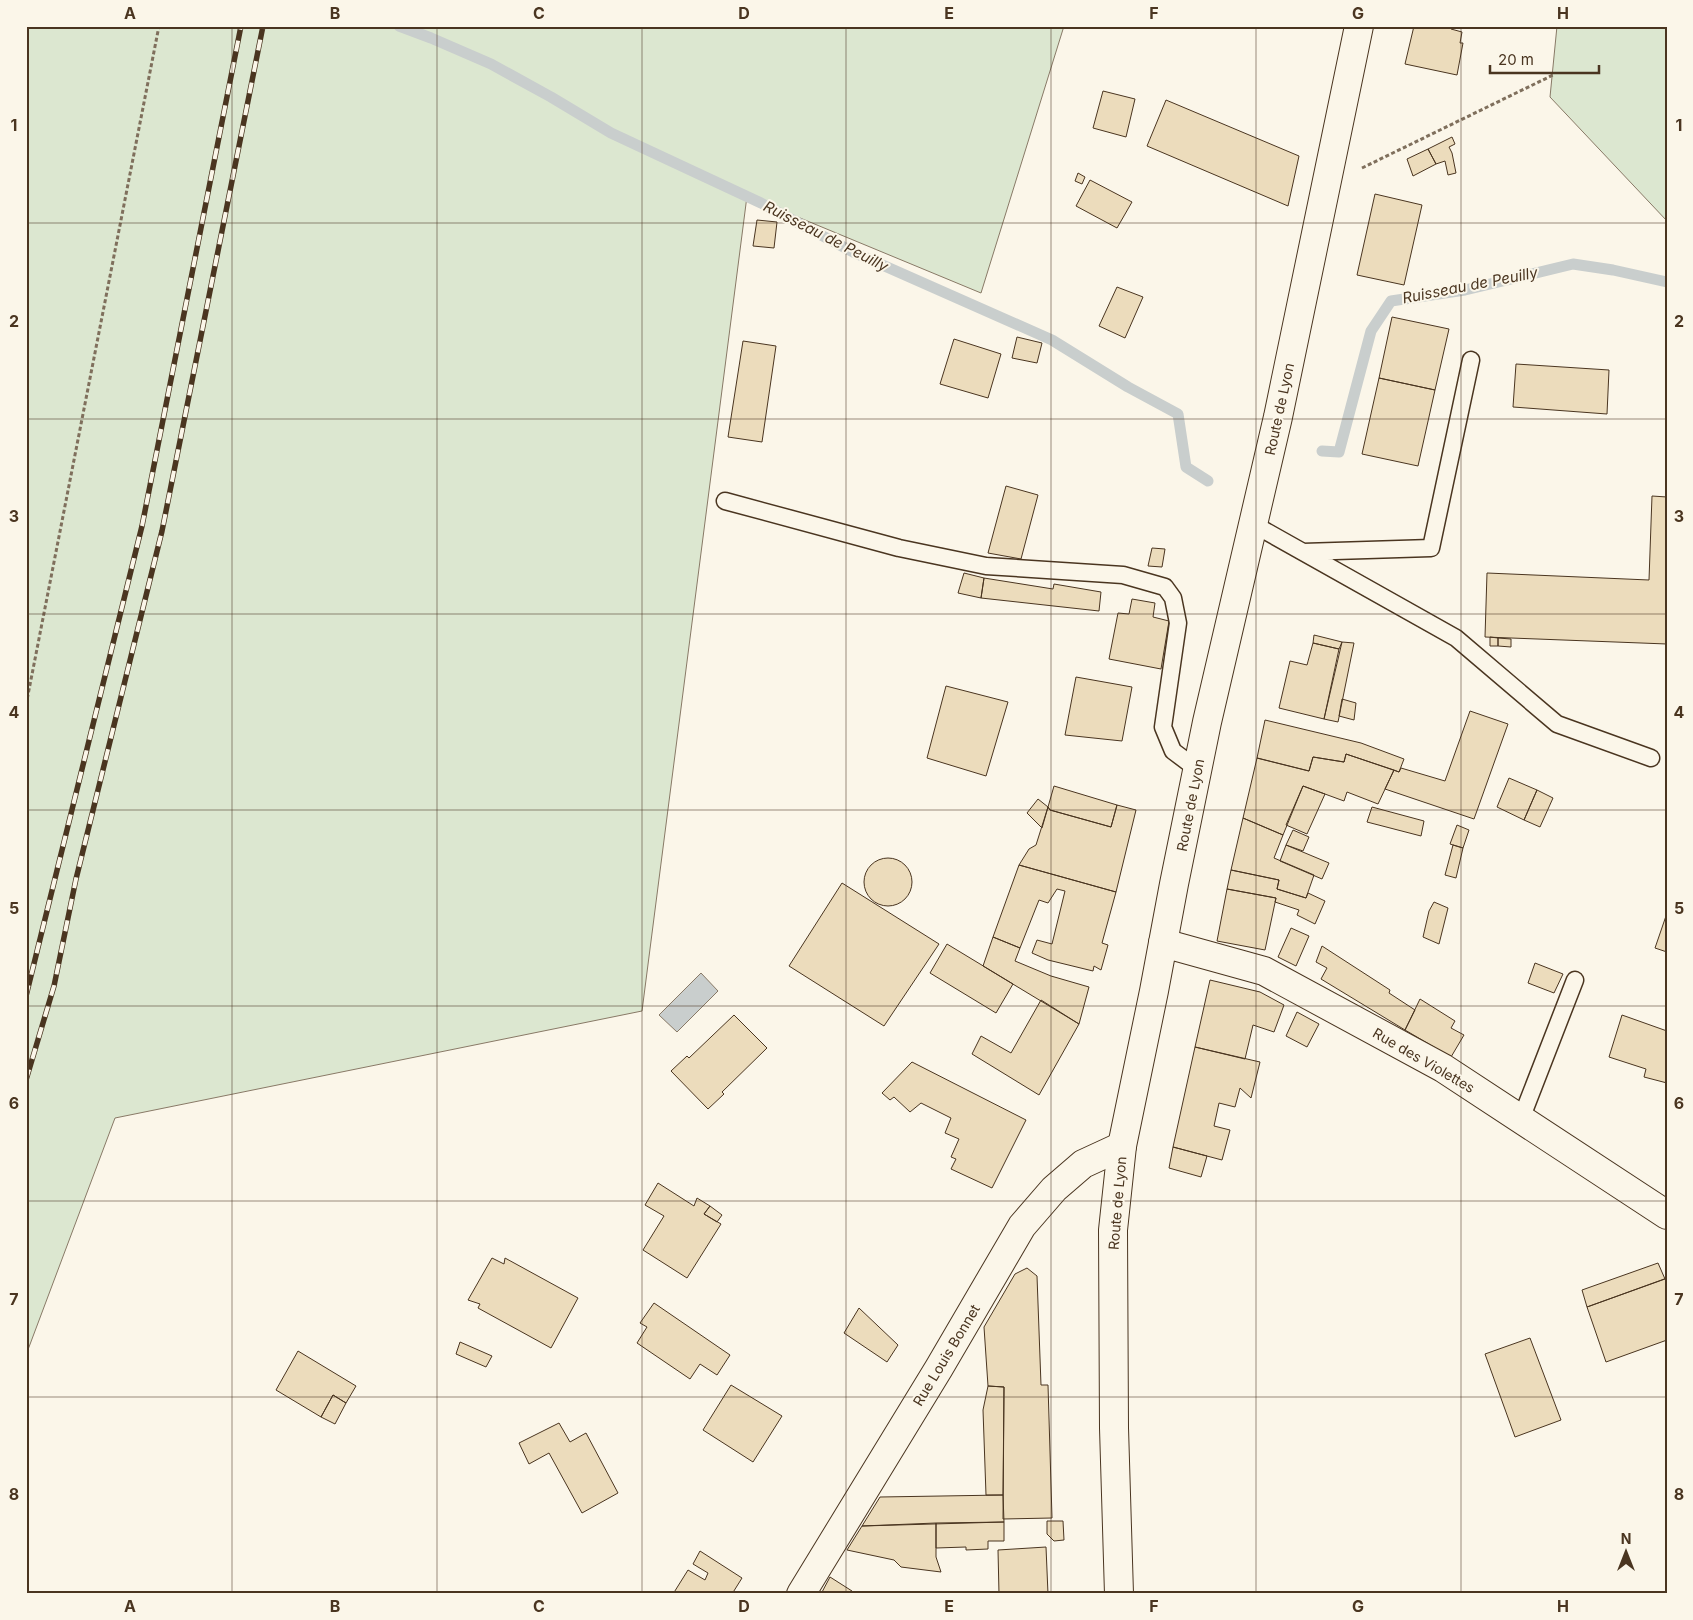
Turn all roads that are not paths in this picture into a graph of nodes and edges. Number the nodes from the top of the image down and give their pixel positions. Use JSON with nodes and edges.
{"nodes":[{"id":1,"x":1360,"y":26,"type":"edge"},
{"id":2,"x":1471,"y":360,"type":"dead end"},
{"id":3,"x":725,"y":501,"type":"dead end"},
{"id":4,"x":1253,"y":524,"type":"junction"},
{"id":5,"x":1303,"y":552,"type":"junction"},
{"id":6,"x":1651,"y":758,"type":"dead end"},
{"id":7,"x":1197,"y":769,"type":"junction"},
{"id":8,"x":1163,"y":943,"type":"junction"},
{"id":9,"x":1575,"y":980,"type":"dead end"},
{"id":10,"x":1520,"y":1119,"type":"junction"},
{"id":11,"x":1122,"y":1146,"type":"junction"},
{"id":12,"x":1665,"y":1211,"type":"edge"},
{"id":13,"x":801,"y":1594,"type":"edge"},
{"id":14,"x":1119,"y":1594,"type":"edge"}],
"edges":[{"from":1,"to":4,"type":"main road","name":"Route de Lyon"},
{"from":2,"to":5,"type":"lane"},
{"from":3,"to":7,"type":"lane"},
{"from":4,"to":5,"type":"lane"},
{"from":4,"to":7,"type":"main road","name":"Route de Lyon"},
{"from":5,"to":6,"type":"lane"},
{"from":7,"to":8,"type":"main road","name":"Route de Lyon"},
{"from":8,"to":10,"type":"main road","name":"Rue des Violettes"},
{"from":8,"to":11,"type":"main road","name":"Route de Lyon"},
{"from":9,"to":10,"type":"lane"},
{"from":10,"to":12,"type":"main road","name":"Rue des Violettes"},
{"from":11,"to":13,"type":"main road","name":"Rue Louis Bonnet"},
{"from":11,"to":14,"type":"main road","name":"Route de Lyon"}]}
